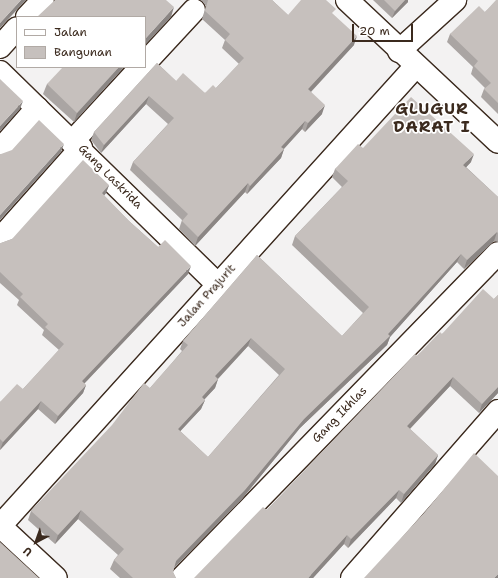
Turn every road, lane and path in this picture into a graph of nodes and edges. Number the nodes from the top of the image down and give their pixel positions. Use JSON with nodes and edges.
{"nodes":[{"id":1,"x":43,"y":0,"type":"edge"},
{"id":2,"x":347,"y":0,"type":"edge"},
{"id":3,"x":455,"y":0,"type":"edge"},
{"id":4,"x":194,"y":10,"type":"dead end"},
{"id":5,"x":28,"y":16,"type":"edge"},
{"id":6,"x":16,"y":29,"type":"edge"},
{"id":7,"x":0,"y":47,"type":"edge"},
{"id":8,"x":399,"y":51,"type":"junction"},
{"id":9,"x":146,"y":62,"type":"edge"},
{"id":10,"x":415,"y":67,"type":"junction"},
{"id":11,"x":140,"y":68,"type":"edge"},
{"id":12,"x":0,"y":72,"type":"edge"},
{"id":13,"x":37,"y":108,"type":"junction"},
{"id":14,"x":498,"y":142,"type":"edge"},
{"id":15,"x":77,"y":145,"type":"junction"},
{"id":16,"x":0,"y":150,"type":"edge"},
{"id":17,"x":0,"y":239,"type":"edge"},
{"id":18,"x":498,"y":253,"type":"edge"},
{"id":19,"x":218,"y":284,"type":"junction"},
{"id":20,"x":498,"y":411,"type":"edge"},
{"id":21,"x":0,"y":526,"type":"edge"},
{"id":22,"x":56,"y":578,"type":"edge"},
{"id":23,"x":182,"y":578,"type":"edge"},
{"id":24,"x":352,"y":578,"type":"edge"}],
"edges":[{"from":1,"to":5,"type":"street"},
{"from":2,"to":8,"type":"street"},
{"from":3,"to":8,"type":"street"},
{"from":4,"to":9,"type":"street"},
{"from":6,"to":7,"type":"street"},
{"from":8,"to":10,"type":"street"},
{"from":10,"to":14,"type":"street"},
{"from":10,"to":19,"type":"street","name":"Jalan Prajurit"},
{"from":11,"to":15,"type":"street"},
{"from":12,"to":13,"type":"street","name":"Gang Laskrida"},
{"from":13,"to":15,"type":"street","name":"Gang Laskrida"},
{"from":13,"to":16,"type":"street"},
{"from":15,"to":17,"type":"street"},
{"from":15,"to":19,"type":"street","name":"Gang Laskrida"},
{"from":18,"to":23,"type":"street","name":"Gang Ikhlas"},
{"from":19,"to":21,"type":"street","name":"Jalan Prajurit"},
{"from":20,"to":24,"type":"street"},
{"from":21,"to":22,"type":"street"}]}
